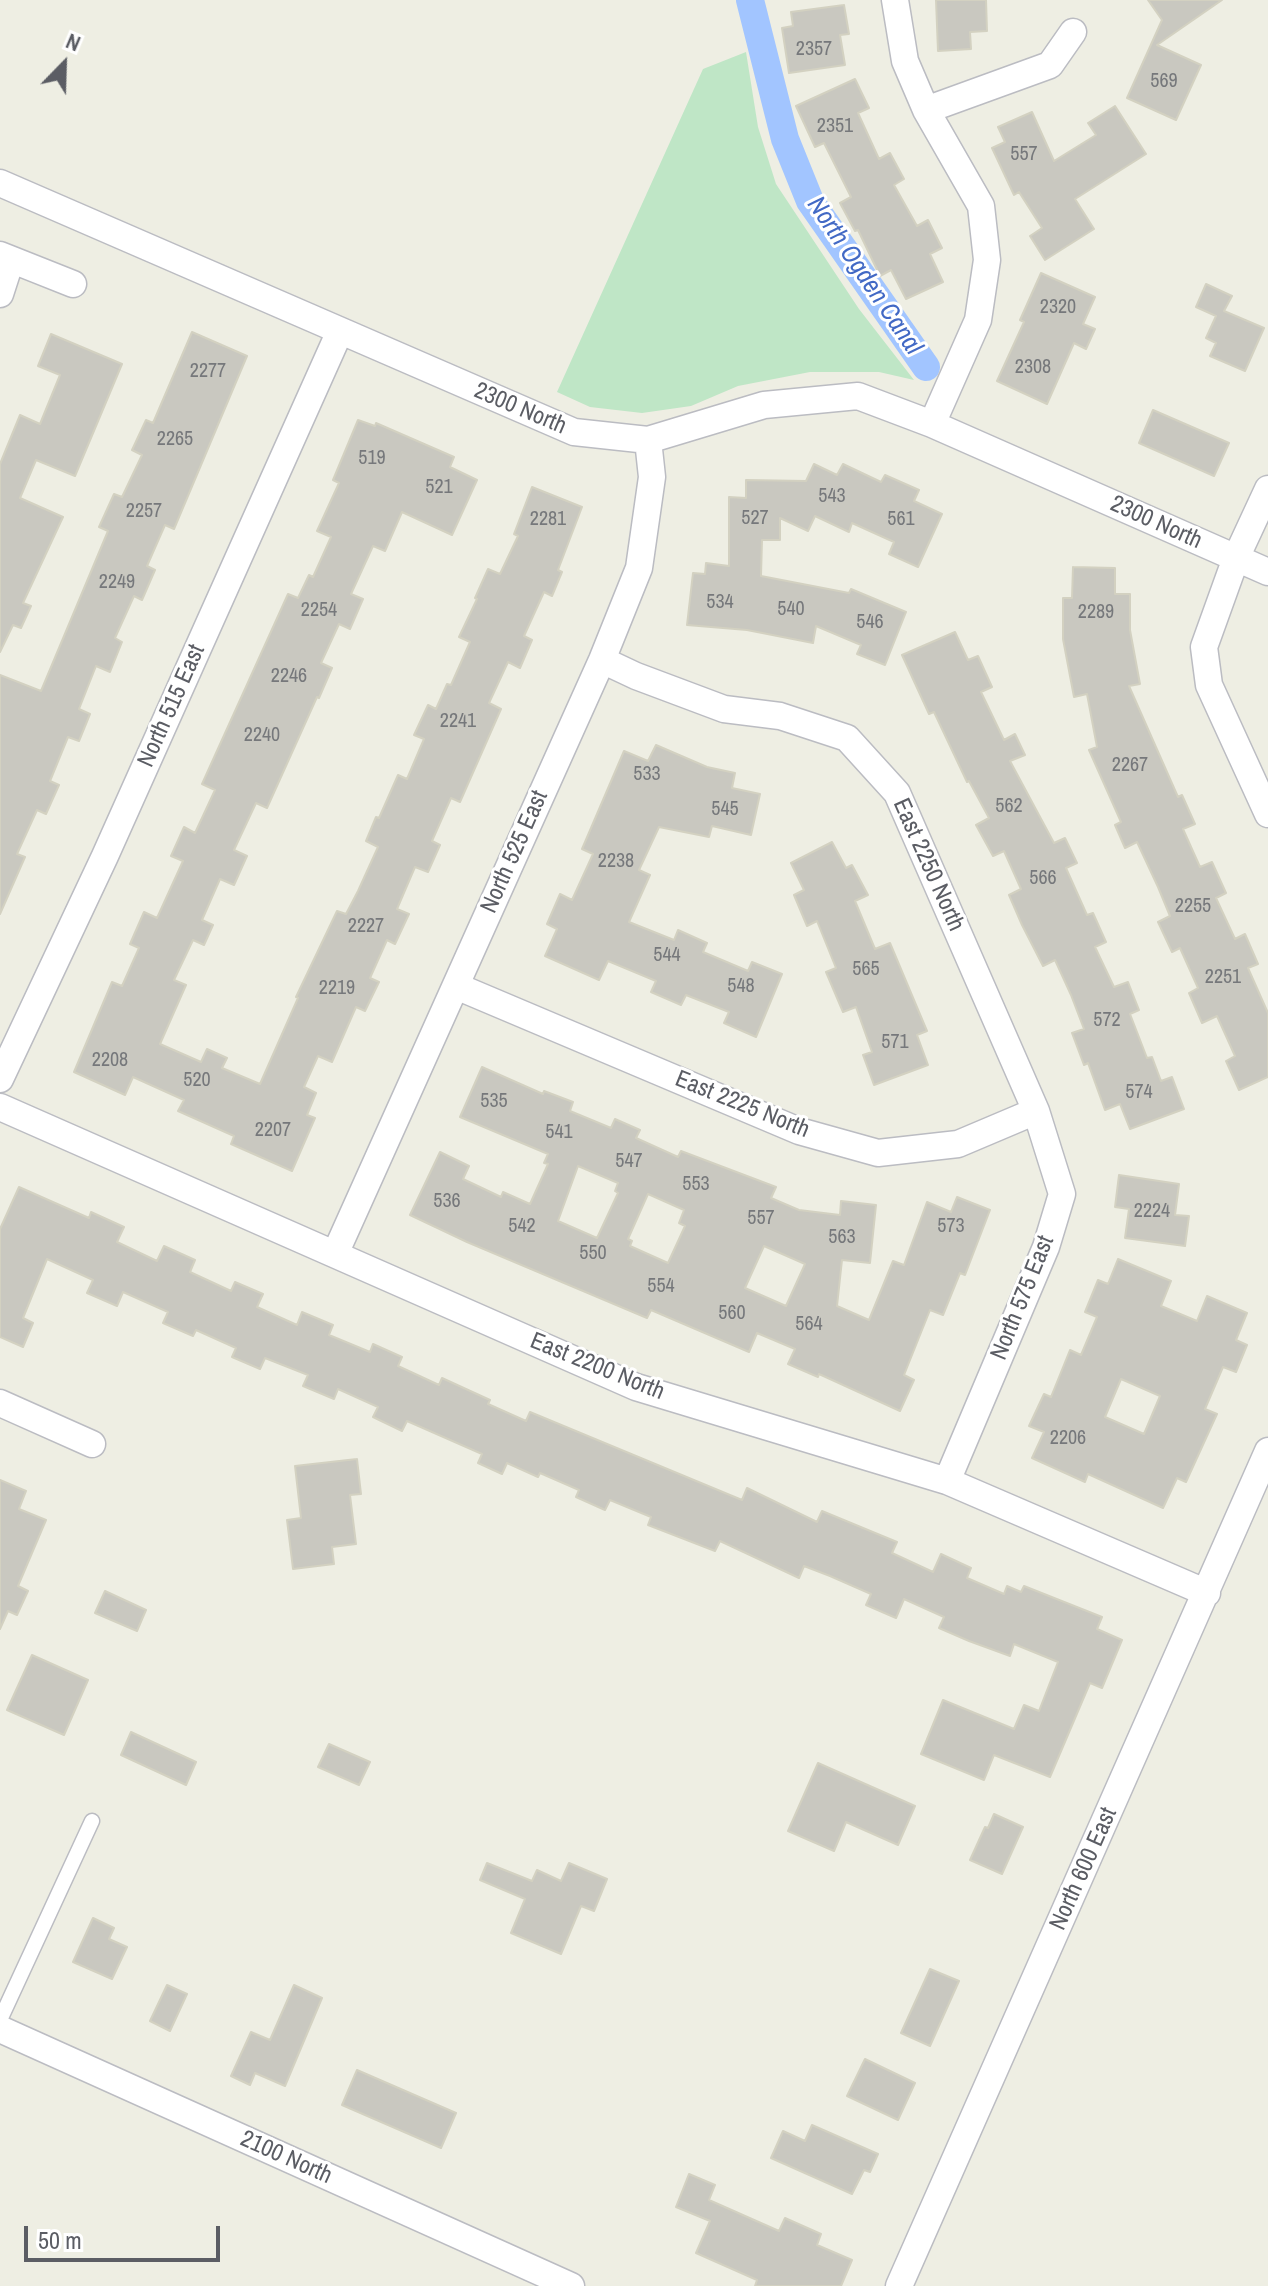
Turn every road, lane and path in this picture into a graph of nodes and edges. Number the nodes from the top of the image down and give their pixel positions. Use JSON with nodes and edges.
{"nodes":[{"id":1,"x":895,"y":0,"type":"edge"},
{"id":2,"x":1073,"y":32,"type":"dead end"},
{"id":3,"x":926,"y":110,"type":"junction"},
{"id":4,"x":0,"y":183,"type":"edge"},
{"id":5,"x":6,"y":258,"type":"edge"},
{"id":6,"x":73,"y":284,"type":"dead end"},
{"id":7,"x":0,"y":294,"type":"edge"},
{"id":8,"x":340,"y":331,"type":"junction"},
{"id":9,"x":932,"y":424,"type":"junction"},
{"id":10,"x":648,"y":440,"type":"junction"},
{"id":11,"x":1268,"y":489,"type":"edge"},
{"id":12,"x":1236,"y":558,"type":"junction"},
{"id":13,"x":1268,"y":572,"type":"edge"},
{"id":14,"x":602,"y":660,"type":"junction"},
{"id":15,"x":1268,"y":814,"type":"edge"},
{"id":16,"x":456,"y":986,"type":"junction"},
{"id":17,"x":0,"y":1079,"type":"edge"},
{"id":18,"x":0,"y":1107,"type":"edge"},
{"id":19,"x":1036,"y":1111,"type":"junction"},
{"id":20,"x":335,"y":1254,"type":"junction"},
{"id":21,"x":0,"y":1403,"type":"edge"},
{"id":22,"x":92,"y":1444,"type":"dead end"},
{"id":23,"x":1268,"y":1451,"type":"edge"},
{"id":24,"x":947,"y":1481,"type":"junction"},
{"id":25,"x":1207,"y":1593,"type":"junction"},
{"id":26,"x":92,"y":1821,"type":"dead end"},
{"id":27,"x":0,"y":2020,"type":"edge"},
{"id":28,"x":0,"y":2029,"type":"edge"},
{"id":29,"x":571,"y":2286,"type":"edge"},
{"id":30,"x":899,"y":2286,"type":"edge"}],
"edges":[{"from":1,"to":3,"type":"street"},
{"from":2,"to":3,"type":"street"},
{"from":3,"to":9,"type":"street"},
{"from":4,"to":8,"type":"street","name":"2300 North"},
{"from":5,"to":6,"type":"street"},
{"from":5,"to":7,"type":"street"},
{"from":8,"to":10,"type":"street","name":"2300 North"},
{"from":8,"to":17,"type":"street","name":"North 515 East"},
{"from":9,"to":10,"type":"street","name":"2300 North"},
{"from":9,"to":12,"type":"street","name":"2300 North"},
{"from":10,"to":14,"type":"street","name":"North 525 East"},
{"from":11,"to":12,"type":"street"},
{"from":12,"to":13,"type":"street","name":"2300 North"},
{"from":12,"to":15,"type":"street"},
{"from":14,"to":16,"type":"street","name":"North 525 East"},
{"from":14,"to":19,"type":"street","name":"East 2250 North"},
{"from":16,"to":19,"type":"street","name":"East 2225 North"},
{"from":16,"to":20,"type":"street","name":"North 525 East"},
{"from":18,"to":20,"type":"street","name":"East 2200 North"},
{"from":19,"to":24,"type":"street","name":"North 575 East"},
{"from":20,"to":24,"type":"street","name":"East 2200 North"},
{"from":21,"to":22,"type":"street"},
{"from":23,"to":25,"type":"street","name":"North 600 East"},
{"from":24,"to":25,"type":"street","name":"East 2200 North"},
{"from":25,"to":30,"type":"street","name":"North 600 East"},
{"from":26,"to":27,"type":"lane"},
{"from":28,"to":29,"type":"street","name":"2100 North"}]}
